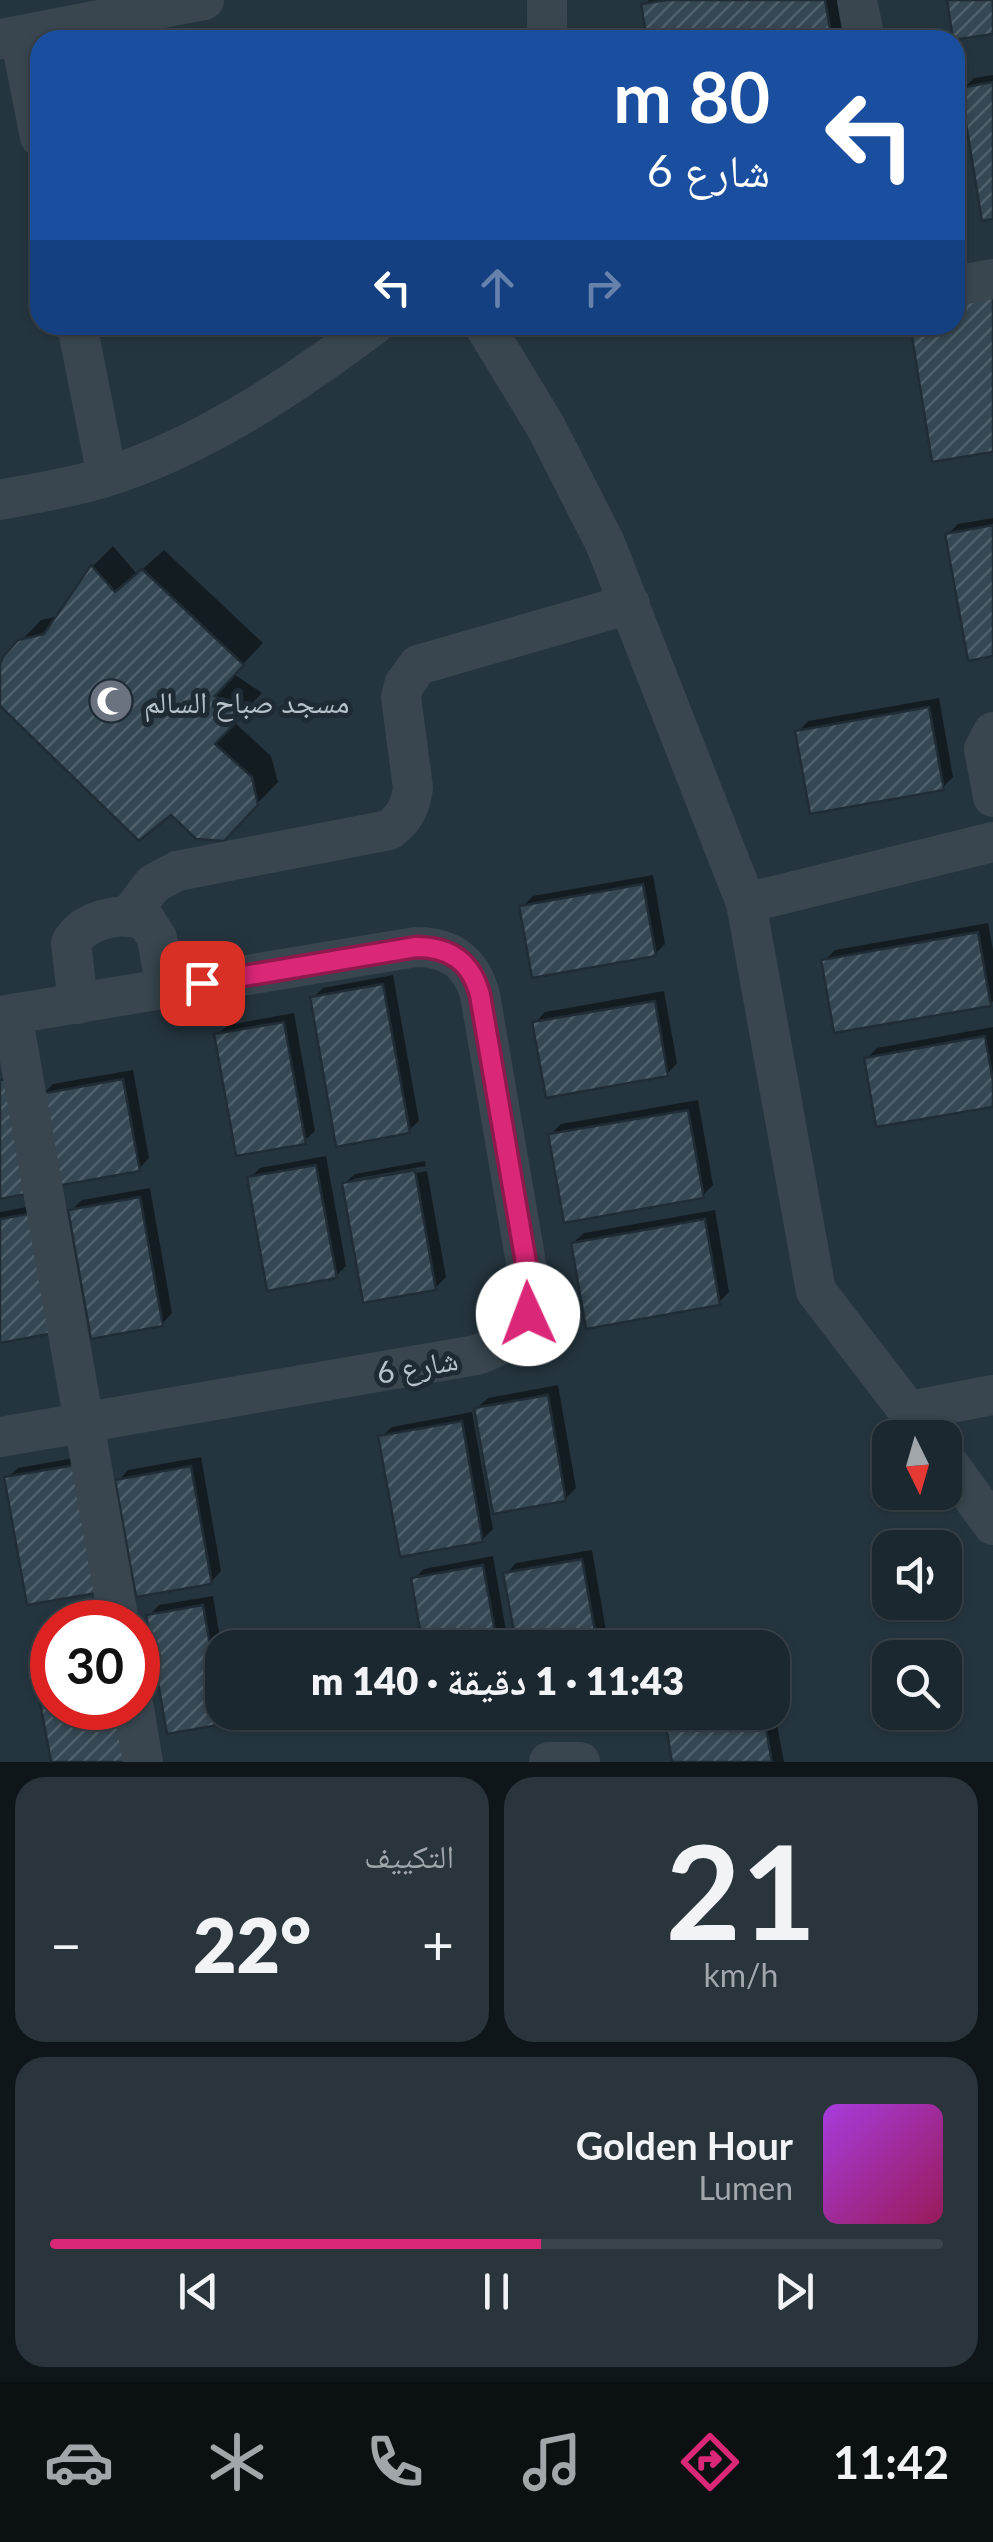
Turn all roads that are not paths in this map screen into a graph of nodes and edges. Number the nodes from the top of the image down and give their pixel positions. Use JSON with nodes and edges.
{"nodes":[{"id":1,"x":204,"y":0,"type":"edge"},
{"id":2,"x":547,"y":0,"type":"edge"},
{"id":3,"x":857,"y":0,"type":"edge"},
{"id":4,"x":47,"y":30,"type":"edge"},
{"id":5,"x":547,"y":30,"type":"edge"},
{"id":6,"x":863,"y":30,"type":"edge"},
{"id":7,"x":10,"y":37,"type":"edge"},
{"id":8,"x":30,"y":104,"type":"edge"},
{"id":9,"x":993,"y":279,"type":"edge"},
{"id":10,"x":965,"y":284,"type":"edge"},
{"id":11,"x":79,"y":335,"type":"edge"},
{"id":12,"x":360,"y":335,"type":"edge"},
{"id":13,"x":490,"y":335,"type":"edge"},
{"id":14,"x":107,"y":476,"type":"junction"},
{"id":15,"x":0,"y":500,"type":"edge"},
{"id":16,"x":630,"y":604,"type":"junction"},
{"id":17,"x":993,"y":732,"type":"edge"},
{"id":18,"x":993,"y":797,"type":"edge"},
{"id":19,"x":993,"y":842,"type":"edge"},
{"id":20,"x":746,"y":903,"type":"junction"},
{"id":21,"x":128,"y":917,"type":"junction"},
{"id":22,"x":166,"y":989,"type":"junction"},
{"id":23,"x":78,"y":1004,"type":"junction"},
{"id":24,"x":6,"y":1015,"type":"edge"},
{"id":25,"x":993,"y":1395,"type":"edge"},
{"id":26,"x":916,"y":1420,"type":"edge"},
{"id":27,"x":929,"y":1420,"type":"edge"},
{"id":28,"x":84,"y":1422,"type":"junction"},
{"id":29,"x":0,"y":1437,"type":"edge"},
{"id":30,"x":962,"y":1482,"type":"edge"},
{"id":31,"x":993,"y":1525,"type":"edge"},
{"id":32,"x":115,"y":1600,"type":"edge"},
{"id":33,"x":138,"y":1730,"type":"edge"},
{"id":34,"x":144,"y":1762,"type":"edge"},
{"id":35,"x":549,"y":1762,"type":"edge"},
{"id":36,"x":580,"y":1762,"type":"edge"}],
"edges":[{"from":1,"to":4,"type":"street"},
{"from":2,"to":5,"type":"street"},
{"from":3,"to":6,"type":"street"},
{"from":7,"to":8,"type":"street"},
{"from":9,"to":10,"type":"street"},
{"from":11,"to":14,"type":"street"},
{"from":12,"to":14,"type":"street"},
{"from":13,"to":16,"type":"street"},
{"from":14,"to":15,"type":"street"},
{"from":16,"to":20,"type":"street"},
{"from":16,"to":21,"type":"street"},
{"from":17,"to":18,"type":"street"},
{"from":19,"to":20,"type":"street"},
{"from":20,"to":26,"type":"street"},
{"from":21,"to":22,"type":"street"},
{"from":21,"to":23,"type":"street"},
{"from":22,"to":23,"type":"street","name":"شارع 6"},
{"from":22,"to":28,"type":"street","name":"شارع 6"},
{"from":23,"to":24,"type":"street","name":"شارع 6"},
{"from":24,"to":28,"type":"street"},
{"from":25,"to":27,"type":"street"},
{"from":28,"to":29,"type":"street","name":"شارع 6"},
{"from":28,"to":32,"type":"street"},
{"from":30,"to":31,"type":"street"},
{"from":33,"to":34,"type":"street"},
{"from":35,"to":36,"type":"street"}]}
